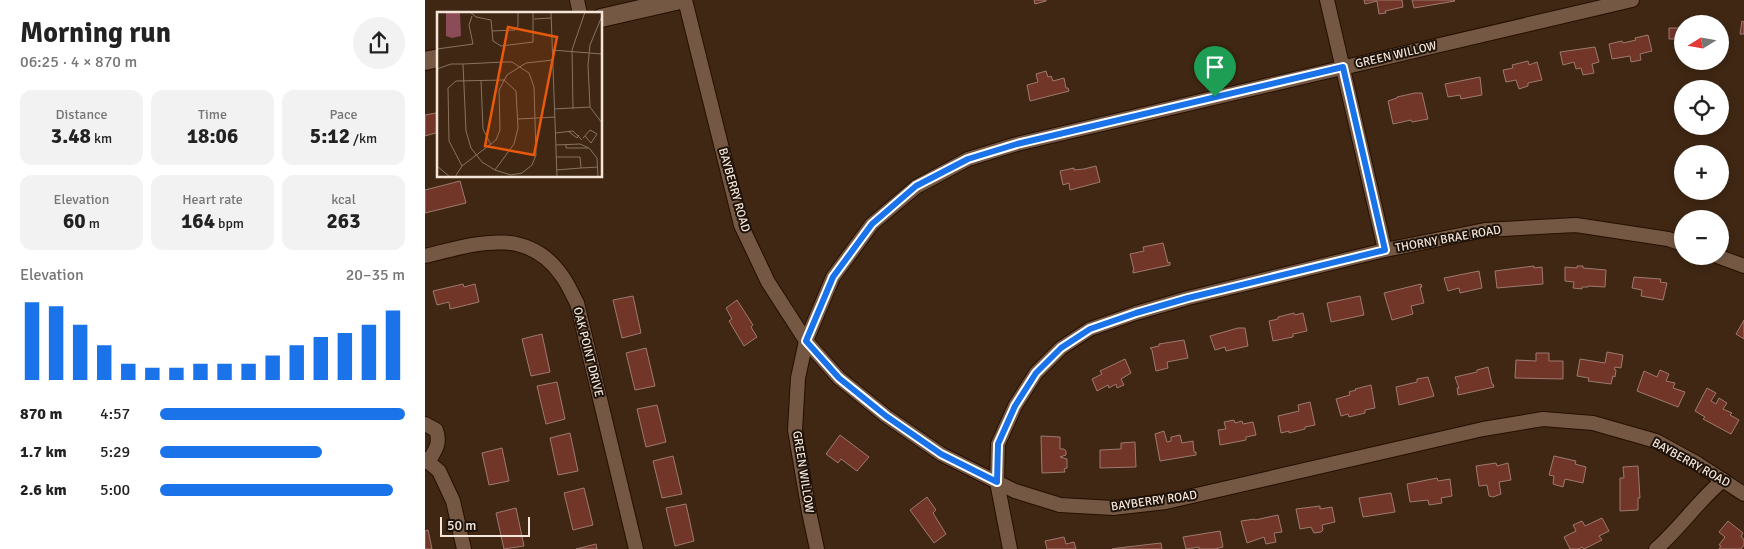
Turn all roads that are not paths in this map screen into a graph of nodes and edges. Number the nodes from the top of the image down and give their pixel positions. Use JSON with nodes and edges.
{"nodes":[{"id":1,"x":680,"y":0,"type":"edge"},
{"id":2,"x":685,"y":0,"type":"edge"},
{"id":3,"x":1327,"y":0,"type":"edge"},
{"id":4,"x":1632,"y":0,"type":"edge"},
{"id":5,"x":603,"y":18,"type":"edge"},
{"id":6,"x":1343,"y":67,"type":"junction"},
{"id":7,"x":1674,"y":241,"type":"edge"},
{"id":8,"x":1385,"y":250,"type":"junction"},
{"id":9,"x":425,"y":256,"type":"edge"},
{"id":10,"x":1729,"y":260,"type":"edge"},
{"id":11,"x":1744,"y":266,"type":"edge"},
{"id":12,"x":806,"y":341,"type":"junction"},
{"id":13,"x":425,"y":424,"type":"edge"},
{"id":14,"x":427,"y":460,"type":"edge"},
{"id":15,"x":1723,"y":480,"type":"junction"},
{"id":16,"x":997,"y":482,"type":"junction"},
{"id":17,"x":1744,"y":494,"type":"edge"},
{"id":18,"x":464,"y":549,"type":"edge"},
{"id":19,"x":636,"y":549,"type":"edge"},
{"id":20,"x":817,"y":549,"type":"edge"},
{"id":21,"x":1010,"y":549,"type":"edge"},
{"id":22,"x":1656,"y":549,"type":"edge"}],
"edges":[{"from":1,"to":5,"type":"street"},
{"from":2,"to":12,"type":"street","name":"BAYBERRY ROAD"},
{"from":3,"to":6,"type":"street"},
{"from":4,"to":6,"type":"street","name":"GREEN WILLOW"},
{"from":6,"to":8,"type":"street"},
{"from":6,"to":12,"type":"street","name":"GREEN WILLOW"},
{"from":7,"to":8,"type":"street","name":"THORNY BRAE ROAD"},
{"from":8,"to":16,"type":"street","name":"THORNY BRAE ROAD"},
{"from":9,"to":19,"type":"street","name":"OAK POINT DRIVE"},
{"from":10,"to":11,"type":"street"},
{"from":12,"to":16,"type":"street","name":"BAYBERRY ROAD"},
{"from":12,"to":20,"type":"street","name":"GREEN WILLOW"},
{"from":13,"to":14,"type":"street"},
{"from":14,"to":18,"type":"street"},
{"from":15,"to":16,"type":"street","name":"BAYBERRY ROAD"},
{"from":15,"to":17,"type":"street","name":"BAYBERRY ROAD"},
{"from":15,"to":22,"type":"street"},
{"from":16,"to":21,"type":"street","name":"THORNY BRAE ROAD"}]}
